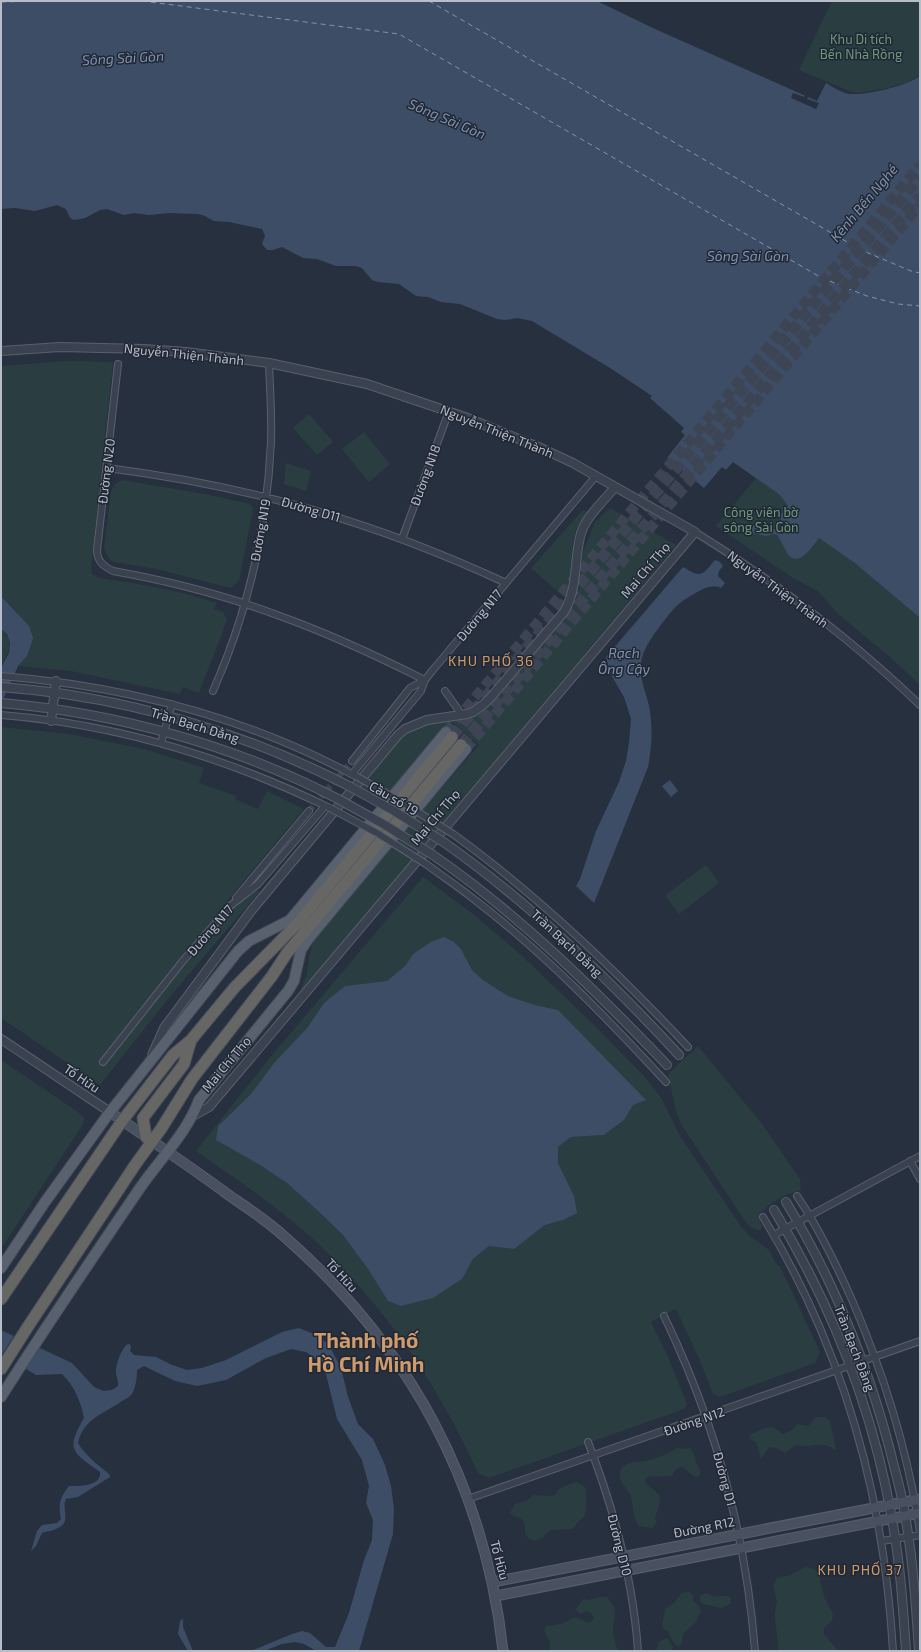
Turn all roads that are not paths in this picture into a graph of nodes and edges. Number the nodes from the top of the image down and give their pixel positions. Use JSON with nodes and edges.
{"nodes":[{"id":1,"x":1,"y":351,"type":"edge"},
{"id":2,"x":269,"y":363,"type":"junction"},
{"id":3,"x":118,"y":364,"type":"dead end"},
{"id":4,"x":449,"y":411,"type":"junction"},
{"id":5,"x":107,"y":468,"type":"junction"},
{"id":6,"x":596,"y":476,"type":"junction"},
{"id":7,"x":615,"y":487,"type":"junction"},
{"id":8,"x":266,"y":496,"type":"junction"},
{"id":9,"x":695,"y":532,"type":"junction"},
{"id":10,"x":402,"y":539,"type":"junction"},
{"id":11,"x":506,"y":583,"type":"junction"},
{"id":12,"x":245,"y":604,"type":"junction"},
{"id":13,"x":1,"y":676,"type":"edge"},
{"id":14,"x":425,"y":680,"type":"junction"},
{"id":15,"x":56,"y":681,"type":"junction"},
{"id":16,"x":1,"y":687,"type":"edge"},
{"id":17,"x":213,"y":691,"type":"dead end"},
{"id":18,"x":445,"y":691,"type":"dead end"},
{"id":19,"x":54,"y":693,"type":"junction"},
{"id":20,"x":1,"y":703,"type":"edge"},
{"id":21,"x":172,"y":704,"type":"junction"},
{"id":22,"x":920,"y":705,"type":"edge"},
{"id":23,"x":52,"y":709,"type":"junction"},
{"id":24,"x":1,"y":715,"type":"edge"},
{"id":25,"x":462,"y":715,"type":"junction"},
{"id":26,"x":169,"y":716,"type":"junction"},
{"id":27,"x":51,"y":721,"type":"junction"},
{"id":28,"x":164,"y":732,"type":"junction"},
{"id":29,"x":449,"y":735,"type":"joint"},
{"id":30,"x":161,"y":743,"type":"junction"},
{"id":31,"x":463,"y":747,"type":"joint"},
{"id":32,"x":352,"y":761,"type":"tunnel mouth"},
{"id":33,"x":354,"y":775,"type":"junction"},
{"id":34,"x":349,"y":786,"type":"joint"},
{"id":35,"x":327,"y":807,"type":"junction"},
{"id":36,"x":310,"y":811,"type":"tunnel mouth"},
{"id":37,"x":464,"y":842,"type":"junction"},
{"id":38,"x":445,"y":843,"type":"joint"},
{"id":39,"x":456,"y":851,"type":"junction"},
{"id":40,"x":446,"y":864,"type":"junction"},
{"id":41,"x":438,"y":873,"type":"junction"},
{"id":42,"x":230,"y":906,"type":"junction"},
{"id":43,"x":586,"y":944,"type":"junction"},
{"id":44,"x":577,"y":952,"type":"junction"},
{"id":45,"x":566,"y":964,"type":"junction"},
{"id":46,"x":558,"y":972,"type":"junction"},
{"id":47,"x":1,"y":1040,"type":"edge"},
{"id":48,"x":192,"y":1040,"type":"junction"},
{"id":49,"x":688,"y":1047,"type":"dead end"},
{"id":50,"x":679,"y":1055,"type":"dead end"},
{"id":51,"x":103,"y":1062,"type":"dead end"},
{"id":52,"x":149,"y":1062,"type":"junction"},
{"id":53,"x":667,"y":1065,"type":"dead end"},
{"id":54,"x":666,"y":1082,"type":"dead end"},
{"id":55,"x":110,"y":1112,"type":"junction"},
{"id":56,"x":193,"y":1116,"type":"junction"},
{"id":57,"x":122,"y":1121,"type":"junction"},
{"id":58,"x":152,"y":1142,"type":"junction"},
{"id":59,"x":167,"y":1151,"type":"junction"},
{"id":60,"x":920,"y":1156,"type":"edge"},
{"id":61,"x":910,"y":1161,"type":"junction"},
{"id":62,"x":920,"y":1179,"type":"edge"},
{"id":63,"x":797,"y":1196,"type":"dead end"},
{"id":64,"x":786,"y":1202,"type":"dead end"},
{"id":65,"x":774,"y":1210,"type":"dead end"},
{"id":66,"x":810,"y":1216,"type":"junction"},
{"id":67,"x":763,"y":1217,"type":"dead end"},
{"id":68,"x":798,"y":1222,"type":"junction"},
{"id":69,"x":785,"y":1229,"type":"junction"},
{"id":70,"x":774,"y":1235,"type":"junction"},
{"id":71,"x":1,"y":1268,"type":"edge"},
{"id":72,"x":1,"y":1299,"type":"edge"},
{"id":73,"x":664,"y":1316,"type":"dead end"},
{"id":74,"x":920,"y":1342,"type":"edge"},
{"id":75,"x":875,"y":1357,"type":"junction"},
{"id":76,"x":862,"y":1362,"type":"junction"},
{"id":77,"x":850,"y":1366,"type":"junction"},
{"id":78,"x":1,"y":1369,"type":"edge"},
{"id":79,"x":838,"y":1371,"type":"junction"},
{"id":80,"x":1,"y":1397,"type":"edge"},
{"id":81,"x":706,"y":1416,"type":"junction"},
{"id":82,"x":588,"y":1442,"type":"dead end"},
{"id":83,"x":594,"y":1456,"type":"junction"},
{"id":84,"x":468,"y":1499,"type":"junction"},
{"id":85,"x":918,"y":1499,"type":"edge"},
{"id":86,"x":902,"y":1502,"type":"junction"},
{"id":87,"x":889,"y":1505,"type":"junction"},
{"id":88,"x":876,"y":1507,"type":"junction"},
{"id":89,"x":919,"y":1513,"type":"edge"},
{"id":90,"x":905,"y":1516,"type":"junction"},
{"id":91,"x":892,"y":1518,"type":"junction"},
{"id":92,"x":878,"y":1521,"type":"junction"},
{"id":93,"x":920,"y":1528,"type":"edge"},
{"id":94,"x":920,"y":1533,"type":"edge"},
{"id":95,"x":739,"y":1534,"type":"junction"},
{"id":96,"x":895,"y":1535,"type":"junction"},
{"id":97,"x":908,"y":1537,"type":"junction"},
{"id":98,"x":882,"y":1541,"type":"junction"},
{"id":99,"x":742,"y":1548,"type":"junction"},
{"id":100,"x":624,"y":1556,"type":"junction"},
{"id":101,"x":627,"y":1571,"type":"junction"},
{"id":102,"x":493,"y":1582,"type":"junction"},
{"id":103,"x":496,"y":1596,"type":"junction"},
{"id":104,"x":503,"y":1651,"type":"edge"},
{"id":105,"x":638,"y":1651,"type":"edge"},
{"id":106,"x":755,"y":1651,"type":"edge"},
{"id":107,"x":893,"y":1651,"type":"edge"},
{"id":108,"x":906,"y":1651,"type":"edge"},
{"id":109,"x":919,"y":1651,"type":"edge"}],
"edges":[{"from":1,"to":2,"type":"street","name":"Nguyễn Thiện Thành"},
{"from":2,"to":4,"type":"street","name":"Nguyễn Thiện Thành"},
{"from":2,"to":8,"type":"street","name":"Đường N19"},
{"from":3,"to":5,"type":"street","name":"Đường N20"},
{"from":4,"to":6,"type":"street","name":"Nguyễn Thiện Thành"},
{"from":4,"to":10,"type":"street","name":"Đường N18"},
{"from":5,"to":8,"type":"street","name":"Đường D11"},
{"from":5,"to":12,"type":"street","name":"Đường N20"},
{"from":6,"to":7,"type":"street","name":"Nguyễn Thiện Thành"},
{"from":6,"to":11,"type":"street","name":"Đường N17"},
{"from":7,"to":9,"type":"street","name":"Nguyễn Thiện Thành"},
{"from":7,"to":25,"type":"street"},
{"from":8,"to":10,"type":"street","name":"Đường D11"},
{"from":8,"to":12,"type":"street","name":"Đường N19"},
{"from":9,"to":22,"type":"street","name":"Nguyễn Thiện Thành"},
{"from":9,"to":56,"type":"street","name":"Mai Chí Thọ"},
{"from":10,"to":11,"type":"street","name":"Đường D11"},
{"from":11,"to":14,"type":"street","name":"Đường N17"},
{"from":12,"to":14,"type":"street"},
{"from":12,"to":17,"type":"street","name":"Đường N19"},
{"from":13,"to":15,"type":"street","name":"Cầu số 19"},
{"from":14,"to":32,"type":"street"},
{"from":14,"to":33,"type":"street","name":"Đường N17"},
{"from":15,"to":19,"type":"street"},
{"from":15,"to":21,"type":"street","name":"Cầu số 19"},
{"from":16,"to":19,"type":"street","name":"Trần Bạch Đằng"},
{"from":18,"to":25,"type":"street"},
{"from":19,"to":23,"type":"street"},
{"from":19,"to":26,"type":"street","name":"Trần Bạch Đằng"},
{"from":20,"to":23,"type":"street","name":"Trần Bạch Đằng"},
{"from":21,"to":26,"type":"street"},
{"from":21,"to":33,"type":"street","name":"Cầu số 19"},
{"from":23,"to":27,"type":"street"},
{"from":23,"to":28,"type":"street","name":"Trần Bạch Đằng"},
{"from":24,"to":27,"type":"street"},
{"from":25,"to":52,"type":"street"},
{"from":26,"to":28,"type":"street"},
{"from":26,"to":34,"type":"street","name":"Trần Bạch Đằng"},
{"from":27,"to":30,"type":"street"},
{"from":28,"to":30,"type":"street"},
{"from":28,"to":40,"type":"street","name":"Trần Bạch Đằng","bridge":true},
{"from":29,"to":48,"type":"highway"},
{"from":29,"to":52,"type":"main road"},
{"from":30,"to":35,"type":"street"},
{"from":31,"to":56,"type":"main road","name":"Mai Chí Thọ"},
{"from":31,"to":58,"type":"highway","name":"Mai Chí Thọ"},
{"from":33,"to":37,"type":"street","name":"Cầu số 19","bridge":true},
{"from":34,"to":38,"type":"street","name":"Cầu số 19","bridge":true},
{"from":35,"to":41,"type":"street","bridge":true},
{"from":35,"to":42,"type":"street","name":"Đường N17"},
{"from":36,"to":42,"type":"street"},
{"from":37,"to":39,"type":"street"},
{"from":37,"to":43,"type":"street","name":"Cầu số 19"},
{"from":38,"to":39,"type":"street","name":"Trần Bạch Đằng"},
{"from":39,"to":44,"type":"street","name":"Trần Bạch Đằng"},
{"from":40,"to":41,"type":"street"},
{"from":40,"to":45,"type":"street","name":"Trần Bạch Đằng"},
{"from":41,"to":46,"type":"street"},
{"from":42,"to":51,"type":"street","name":"Đường N17"},
{"from":43,"to":44,"type":"street"},
{"from":43,"to":49,"type":"street","name":"Cầu số 19"},
{"from":44,"to":50,"type":"street","name":"Trần Bạch Đằng"},
{"from":45,"to":46,"type":"street"},
{"from":45,"to":53,"type":"street","name":"Trần Bạch Đằng"},
{"from":46,"to":54,"type":"street"},
{"from":47,"to":55,"type":"street","name":"Tố Hữu"},
{"from":48,"to":57,"type":"highway"},
{"from":48,"to":58,"type":"highway"},
{"from":52,"to":55,"type":"main road"},
{"from":55,"to":57,"type":"main road","name":"Tố Hữu"},
{"from":55,"to":71,"type":"main road"},
{"from":56,"to":59,"type":"main road","name":"Mai Chí Thọ"},
{"from":57,"to":58,"type":"main road","name":"Tố Hữu"},
{"from":57,"to":72,"type":"highway"},
{"from":58,"to":59,"type":"main road","name":"Tố Hữu"},
{"from":58,"to":78,"type":"highway","name":"Mai Chí Thọ"},
{"from":59,"to":80,"type":"main road","name":"Mai Chí Thọ"},
{"from":59,"to":84,"type":"main road","name":"Tố Hữu"},
{"from":60,"to":61,"type":"street"},
{"from":61,"to":62,"type":"street"},
{"from":61,"to":66,"type":"street"},
{"from":63,"to":66,"type":"street"},
{"from":64,"to":68,"type":"street","name":"Trần Bạch Đằng"},
{"from":65,"to":69,"type":"street","name":"Trần Bạch Đằng"},
{"from":66,"to":68,"type":"street"},
{"from":66,"to":75,"type":"street"},
{"from":67,"to":70,"type":"street"},
{"from":68,"to":69,"type":"street"},
{"from":68,"to":76,"type":"street","name":"Trần Bạch Đằng"},
{"from":69,"to":70,"type":"street"},
{"from":69,"to":77,"type":"street","name":"Trần Bạch Đằng"},
{"from":70,"to":79,"type":"street"},
{"from":73,"to":81,"type":"street","name":"Đường D1"},
{"from":74,"to":75,"type":"street","name":"Đường N12"},
{"from":75,"to":76,"type":"street","name":"Đường N12"},
{"from":75,"to":85,"type":"street"},
{"from":76,"to":77,"type":"street","name":"Đường N12"},
{"from":76,"to":86,"type":"street","name":"Trần Bạch Đằng"},
{"from":77,"to":79,"type":"street","name":"Đường N12"},
{"from":77,"to":87,"type":"street","name":"Trần Bạch Đằng"},
{"from":79,"to":81,"type":"street","name":"Đường N12"},
{"from":79,"to":88,"type":"street"},
{"from":81,"to":83,"type":"street","name":"Đường N12"},
{"from":81,"to":95,"type":"street","name":"Đường D1"},
{"from":82,"to":83,"type":"street","name":"Đường D10"},
{"from":83,"to":84,"type":"street","name":"Đường N12"},
{"from":83,"to":100,"type":"street","name":"Đường D10"},
{"from":84,"to":102,"type":"main road","name":"Tố Hữu"},
{"from":85,"to":86,"type":"main road","name":"Đường R12"},
{"from":85,"to":89,"type":"street"},
{"from":86,"to":87,"type":"main road","name":"Đường R12"},
{"from":86,"to":90,"type":"street","name":"Trần Bạch Đằng"},
{"from":87,"to":88,"type":"main road","name":"Đường R12"},
{"from":87,"to":91,"type":"street","name":"Trần Bạch Đằng"},
{"from":88,"to":92,"type":"street"},
{"from":88,"to":95,"type":"main road","name":"Đường R12"},
{"from":89,"to":90,"type":"main road"},
{"from":89,"to":93,"type":"street"},
{"from":90,"to":91,"type":"main road"},
{"from":90,"to":97,"type":"street"},
{"from":91,"to":92,"type":"main road"},
{"from":91,"to":96,"type":"street"},
{"from":92,"to":98,"type":"street"},
{"from":92,"to":99,"type":"main road"},
{"from":93,"to":94,"type":"street"},
{"from":94,"to":97,"type":"street"},
{"from":95,"to":99,"type":"street","name":"Đường D1"},
{"from":95,"to":100,"type":"main road","name":"Đường R12"},
{"from":96,"to":97,"type":"street"},
{"from":96,"to":98,"type":"street"},
{"from":96,"to":108,"type":"street"},
{"from":97,"to":109,"type":"street"},
{"from":98,"to":107,"type":"street"},
{"from":99,"to":101,"type":"main road"},
{"from":99,"to":106,"type":"street","name":"Đường D1"},
{"from":100,"to":101,"type":"street","name":"Đường D10"},
{"from":100,"to":102,"type":"main road","name":"Đường R12"},
{"from":101,"to":103,"type":"main road"},
{"from":101,"to":105,"type":"street","name":"Đường D10"},
{"from":102,"to":103,"type":"main road","name":"Tố Hữu"},
{"from":103,"to":104,"type":"main road","name":"Tố Hữu"}]}
